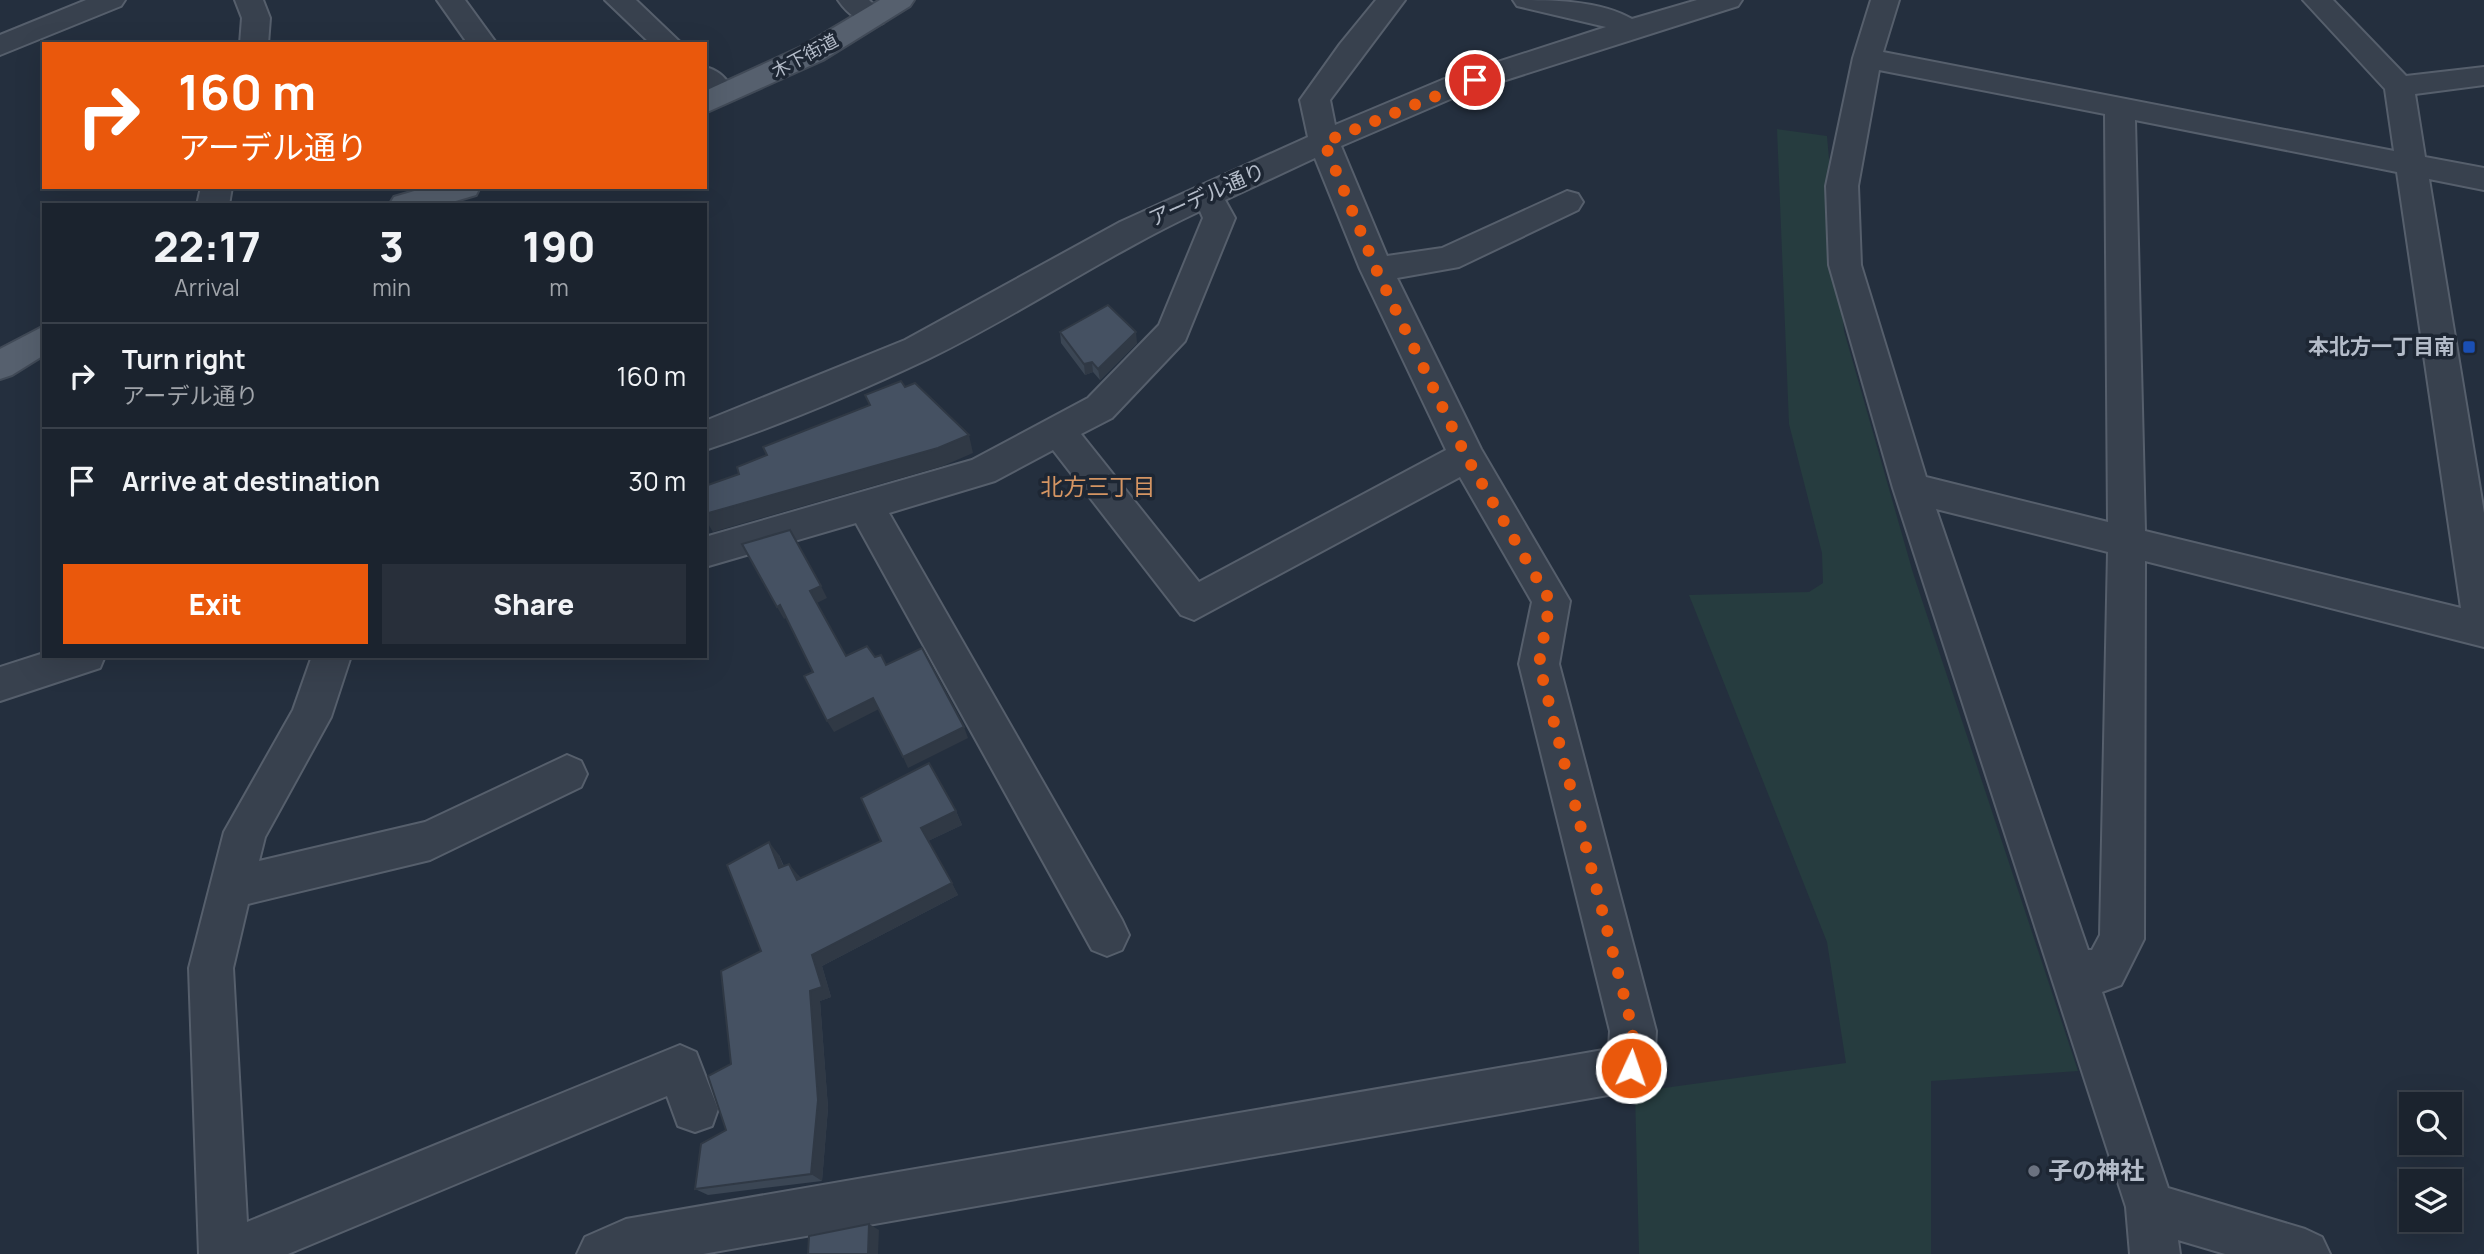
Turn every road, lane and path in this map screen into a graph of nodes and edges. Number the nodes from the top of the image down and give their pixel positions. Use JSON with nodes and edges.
{"nodes":[{"id":1,"x":111,"y":0,"type":"edge"},
{"id":2,"x":249,"y":0,"type":"edge"},
{"id":3,"x":451,"y":0,"type":"edge"},
{"id":4,"x":619,"y":0,"type":"edge"},
{"id":5,"x":900,"y":0,"type":"edge"},
{"id":6,"x":1391,"y":0,"type":"edge"},
{"id":7,"x":1527,"y":0,"type":"edge"},
{"id":8,"x":1728,"y":0,"type":"edge"},
{"id":9,"x":1885,"y":0,"type":"edge"},
{"id":10,"x":2317,"y":0,"type":"edge"},
{"id":11,"x":863,"y":8,"type":"edge"},
{"id":12,"x":1628,"y":29,"type":"junction"},
{"id":13,"x":254,"y":42,"type":"edge"},
{"id":14,"x":482,"y":42,"type":"edge"},
{"id":15,"x":666,"y":42,"type":"edge"},
{"id":16,"x":0,"y":46,"type":"edge"},
{"id":17,"x":1867,"y":58,"type":"junction"},
{"id":18,"x":2484,"y":76,"type":"edge"},
{"id":19,"x":2399,"y":86,"type":"junction"},
{"id":20,"x":709,"y":88,"type":"edge"},
{"id":21,"x":2120,"y":107,"type":"junction"},
{"id":22,"x":1324,"y":142,"type":"junction"},
{"id":23,"x":2412,"y":166,"type":"junction"},
{"id":24,"x":2484,"y":179,"type":"edge"},
{"id":25,"x":458,"y":189,"type":"edge"},
{"id":26,"x":1205,"y":196,"type":"junction"},
{"id":27,"x":1567,"y":202,"type":"dead end"},
{"id":28,"x":412,"y":203,"type":"edge"},
{"id":29,"x":1376,"y":269,"type":"junction"},
{"id":30,"x":42,"y":339,"type":"edge"},
{"id":31,"x":0,"y":366,"type":"edge"},
{"id":32,"x":1058,"y":430,"type":"junction"},
{"id":33,"x":707,"y":435,"type":"edge"},
{"id":34,"x":1466,"y":456,"type":"junction"},
{"id":35,"x":1911,"y":488,"type":"junction"},
{"id":36,"x":866,"y":506,"type":"junction"},
{"id":37,"x":2127,"y":541,"type":"junction"},
{"id":38,"x":707,"y":551,"type":"edge"},
{"id":39,"x":2484,"y":630,"type":"edge"},
{"id":40,"x":80,"y":658,"type":"edge"},
{"id":41,"x":331,"y":658,"type":"edge"},
{"id":42,"x":0,"y":684,"type":"edge"},
{"id":43,"x":568,"y":774,"type":"dead end"},
{"id":44,"x":232,"y":888,"type":"junction"},
{"id":45,"x":1107,"y":935,"type":"dead end"},
{"id":46,"x":2074,"y":974,"type":"junction"},
{"id":47,"x":695,"y":1109,"type":"dead end"},
{"id":48,"x":2150,"y":1207,"type":"junction"},
{"id":49,"x":226,"y":1254,"type":"edge"},
{"id":50,"x":602,"y":1254,"type":"edge"},
{"id":51,"x":2155,"y":1254,"type":"edge"},
{"id":52,"x":2305,"y":1254,"type":"edge"}],
"edges":[{"from":1,"to":16,"type":"street"},
{"from":2,"to":13,"type":"street"},
{"from":3,"to":14,"type":"street"},
{"from":4,"to":15,"type":"street"},
{"from":5,"to":11,"type":"main road","name":"木下街道"},
{"from":6,"to":22,"type":"street"},
{"from":7,"to":12,"type":"street"},
{"from":8,"to":12,"type":"street","name":"アーデル通り"},
{"from":9,"to":17,"type":"street"},
{"from":10,"to":19,"type":"street"},
{"from":11,"to":20,"type":"main road","name":"木下街道"},
{"from":12,"to":22,"type":"street","name":"アーデル通り"},
{"from":17,"to":21,"type":"street"},
{"from":17,"to":35,"type":"street"},
{"from":18,"to":19,"type":"street"},
{"from":19,"to":23,"type":"street"},
{"from":21,"to":23,"type":"street"},
{"from":21,"to":37,"type":"street"},
{"from":22,"to":26,"type":"street","name":"アーデル通り"},
{"from":22,"to":29,"type":"street"},
{"from":23,"to":24,"type":"street"},
{"from":23,"to":39,"type":"street"},
{"from":25,"to":28,"type":"main road"},
{"from":26,"to":32,"type":"street"},
{"from":26,"to":33,"type":"street","name":"アーデル通り"},
{"from":27,"to":29,"type":"street"},
{"from":29,"to":34,"type":"street"},
{"from":30,"to":31,"type":"main road"},
{"from":32,"to":34,"type":"street"},
{"from":32,"to":36,"type":"street"},
{"from":34,"to":50,"type":"street"},
{"from":35,"to":37,"type":"street"},
{"from":35,"to":46,"type":"street"},
{"from":36,"to":38,"type":"street"},
{"from":36,"to":45,"type":"street"},
{"from":37,"to":39,"type":"street"},
{"from":37,"to":46,"type":"street"},
{"from":40,"to":42,"type":"street"},
{"from":41,"to":44,"type":"street"},
{"from":43,"to":44,"type":"street"},
{"from":44,"to":49,"type":"street"},
{"from":46,"to":48,"type":"street"},
{"from":47,"to":49,"type":"street"},
{"from":48,"to":51,"type":"street"},
{"from":48,"to":52,"type":"street"}]}
